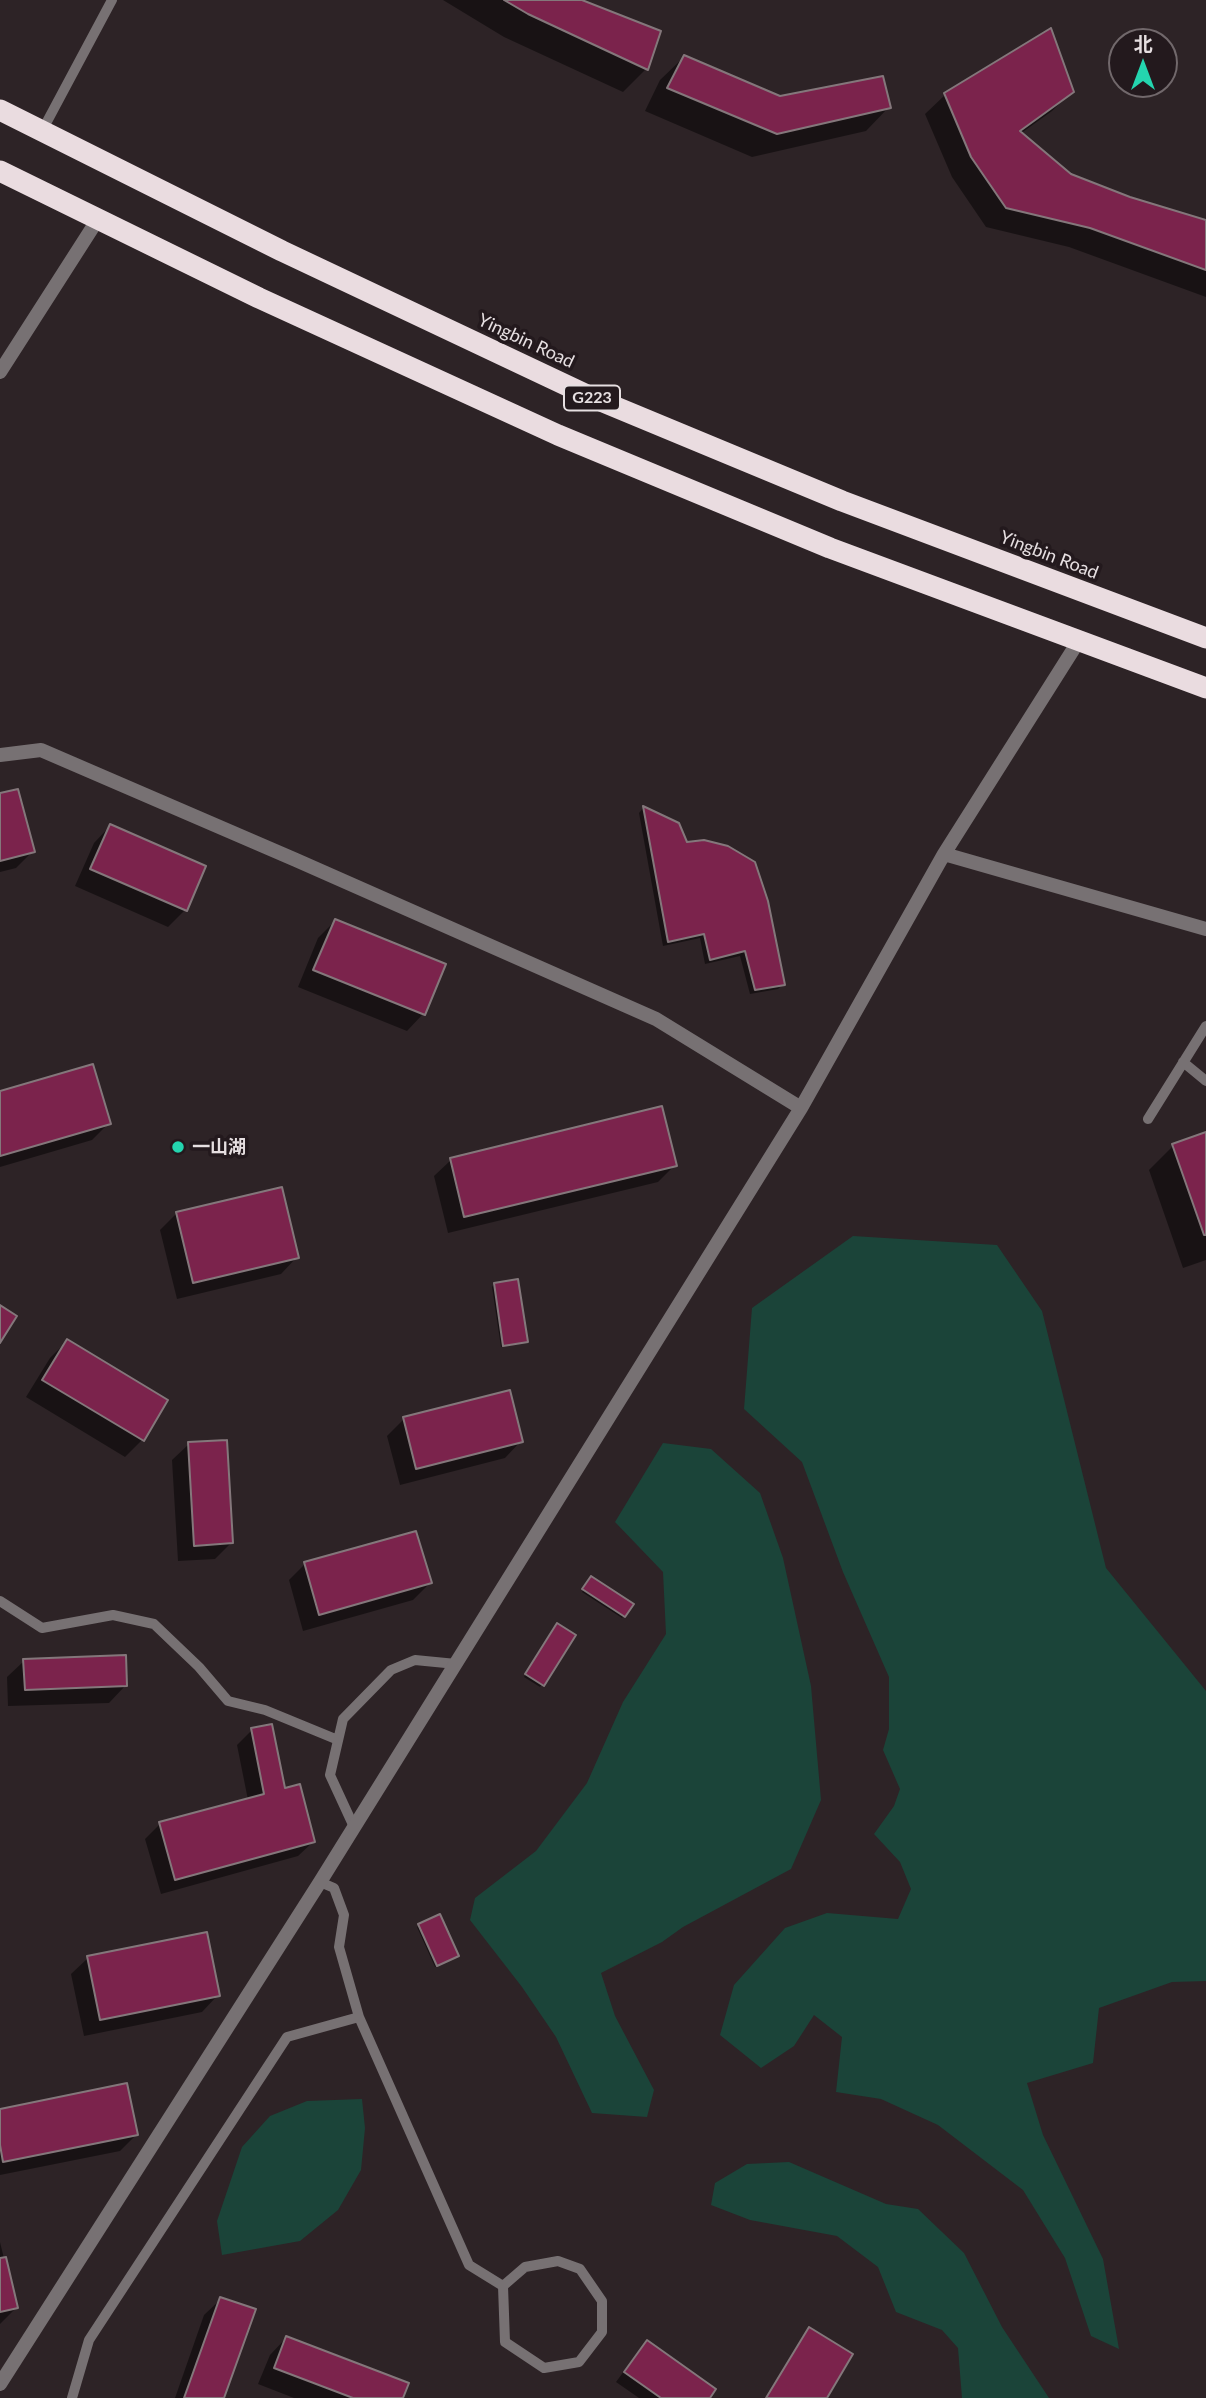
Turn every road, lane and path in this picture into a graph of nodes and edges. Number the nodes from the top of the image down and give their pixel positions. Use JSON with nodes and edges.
{"nodes":[{"id":1,"x":112,"y":0,"type":"edge"},
{"id":2,"x":0,"y":110,"type":"edge"},
{"id":3,"x":42,"y":131,"type":"junction"},
{"id":4,"x":0,"y":171,"type":"edge"},
{"id":5,"x":97,"y":219,"type":"junction"},
{"id":6,"x":0,"y":372,"type":"edge"},
{"id":7,"x":1206,"y":638,"type":"edge"},
{"id":8,"x":1078,"y":642,"type":"junction"},
{"id":9,"x":1206,"y":688,"type":"edge"},
{"id":10,"x":0,"y":755,"type":"edge"},
{"id":11,"x":944,"y":854,"type":"junction"},
{"id":12,"x":1206,"y":929,"type":"edge"},
{"id":13,"x":1206,"y":1026,"type":"edge"},
{"id":14,"x":1183,"y":1062,"type":"junction"},
{"id":15,"x":1206,"y":1081,"type":"edge"},
{"id":16,"x":801,"y":1108,"type":"junction"},
{"id":17,"x":1148,"y":1118,"type":"dead end"},
{"id":18,"x":0,"y":1601,"type":"edge"},
{"id":19,"x":456,"y":1664,"type":"junction"},
{"id":20,"x":338,"y":1740,"type":"junction"},
{"id":21,"x":354,"y":1826,"type":"junction"},
{"id":22,"x":320,"y":1882,"type":"junction"},
{"id":23,"x":359,"y":2017,"type":"junction"},
{"id":24,"x":503,"y":2286,"type":"junction"},
{"id":25,"x":0,"y":2384,"type":"edge"},
{"id":26,"x":72,"y":2398,"type":"edge"}],
"edges":[{"from":1,"to":3,"type":"lane"},
{"from":2,"to":3,"type":"highway","name":"Yingbin Road","number":"G223"},
{"from":3,"to":7,"type":"highway","name":"Yingbin Road","number":"G223"},
{"from":4,"to":5,"type":"highway","number":"G223"},
{"from":5,"to":6,"type":"street"},
{"from":5,"to":8,"type":"highway","number":"G223"},
{"from":8,"to":9,"type":"highway","number":"G223"},
{"from":8,"to":11,"type":"street"},
{"from":10,"to":16,"type":"street"},
{"from":11,"to":12,"type":"street"},
{"from":11,"to":16,"type":"street"},
{"from":13,"to":14,"type":"lane"},
{"from":14,"to":15,"type":"lane"},
{"from":14,"to":17,"type":"lane"},
{"from":16,"to":19,"type":"street"},
{"from":18,"to":20,"type":"lane"},
{"from":19,"to":20,"type":"lane"},
{"from":19,"to":21,"type":"street"},
{"from":20,"to":21,"type":"lane"},
{"from":21,"to":22,"type":"street"},
{"from":22,"to":23,"type":"lane"},
{"from":22,"to":25,"type":"street"},
{"from":23,"to":24,"type":"lane"},
{"from":23,"to":26,"type":"lane"},
{"from":24,"to":24,"type":"lane"}]}
